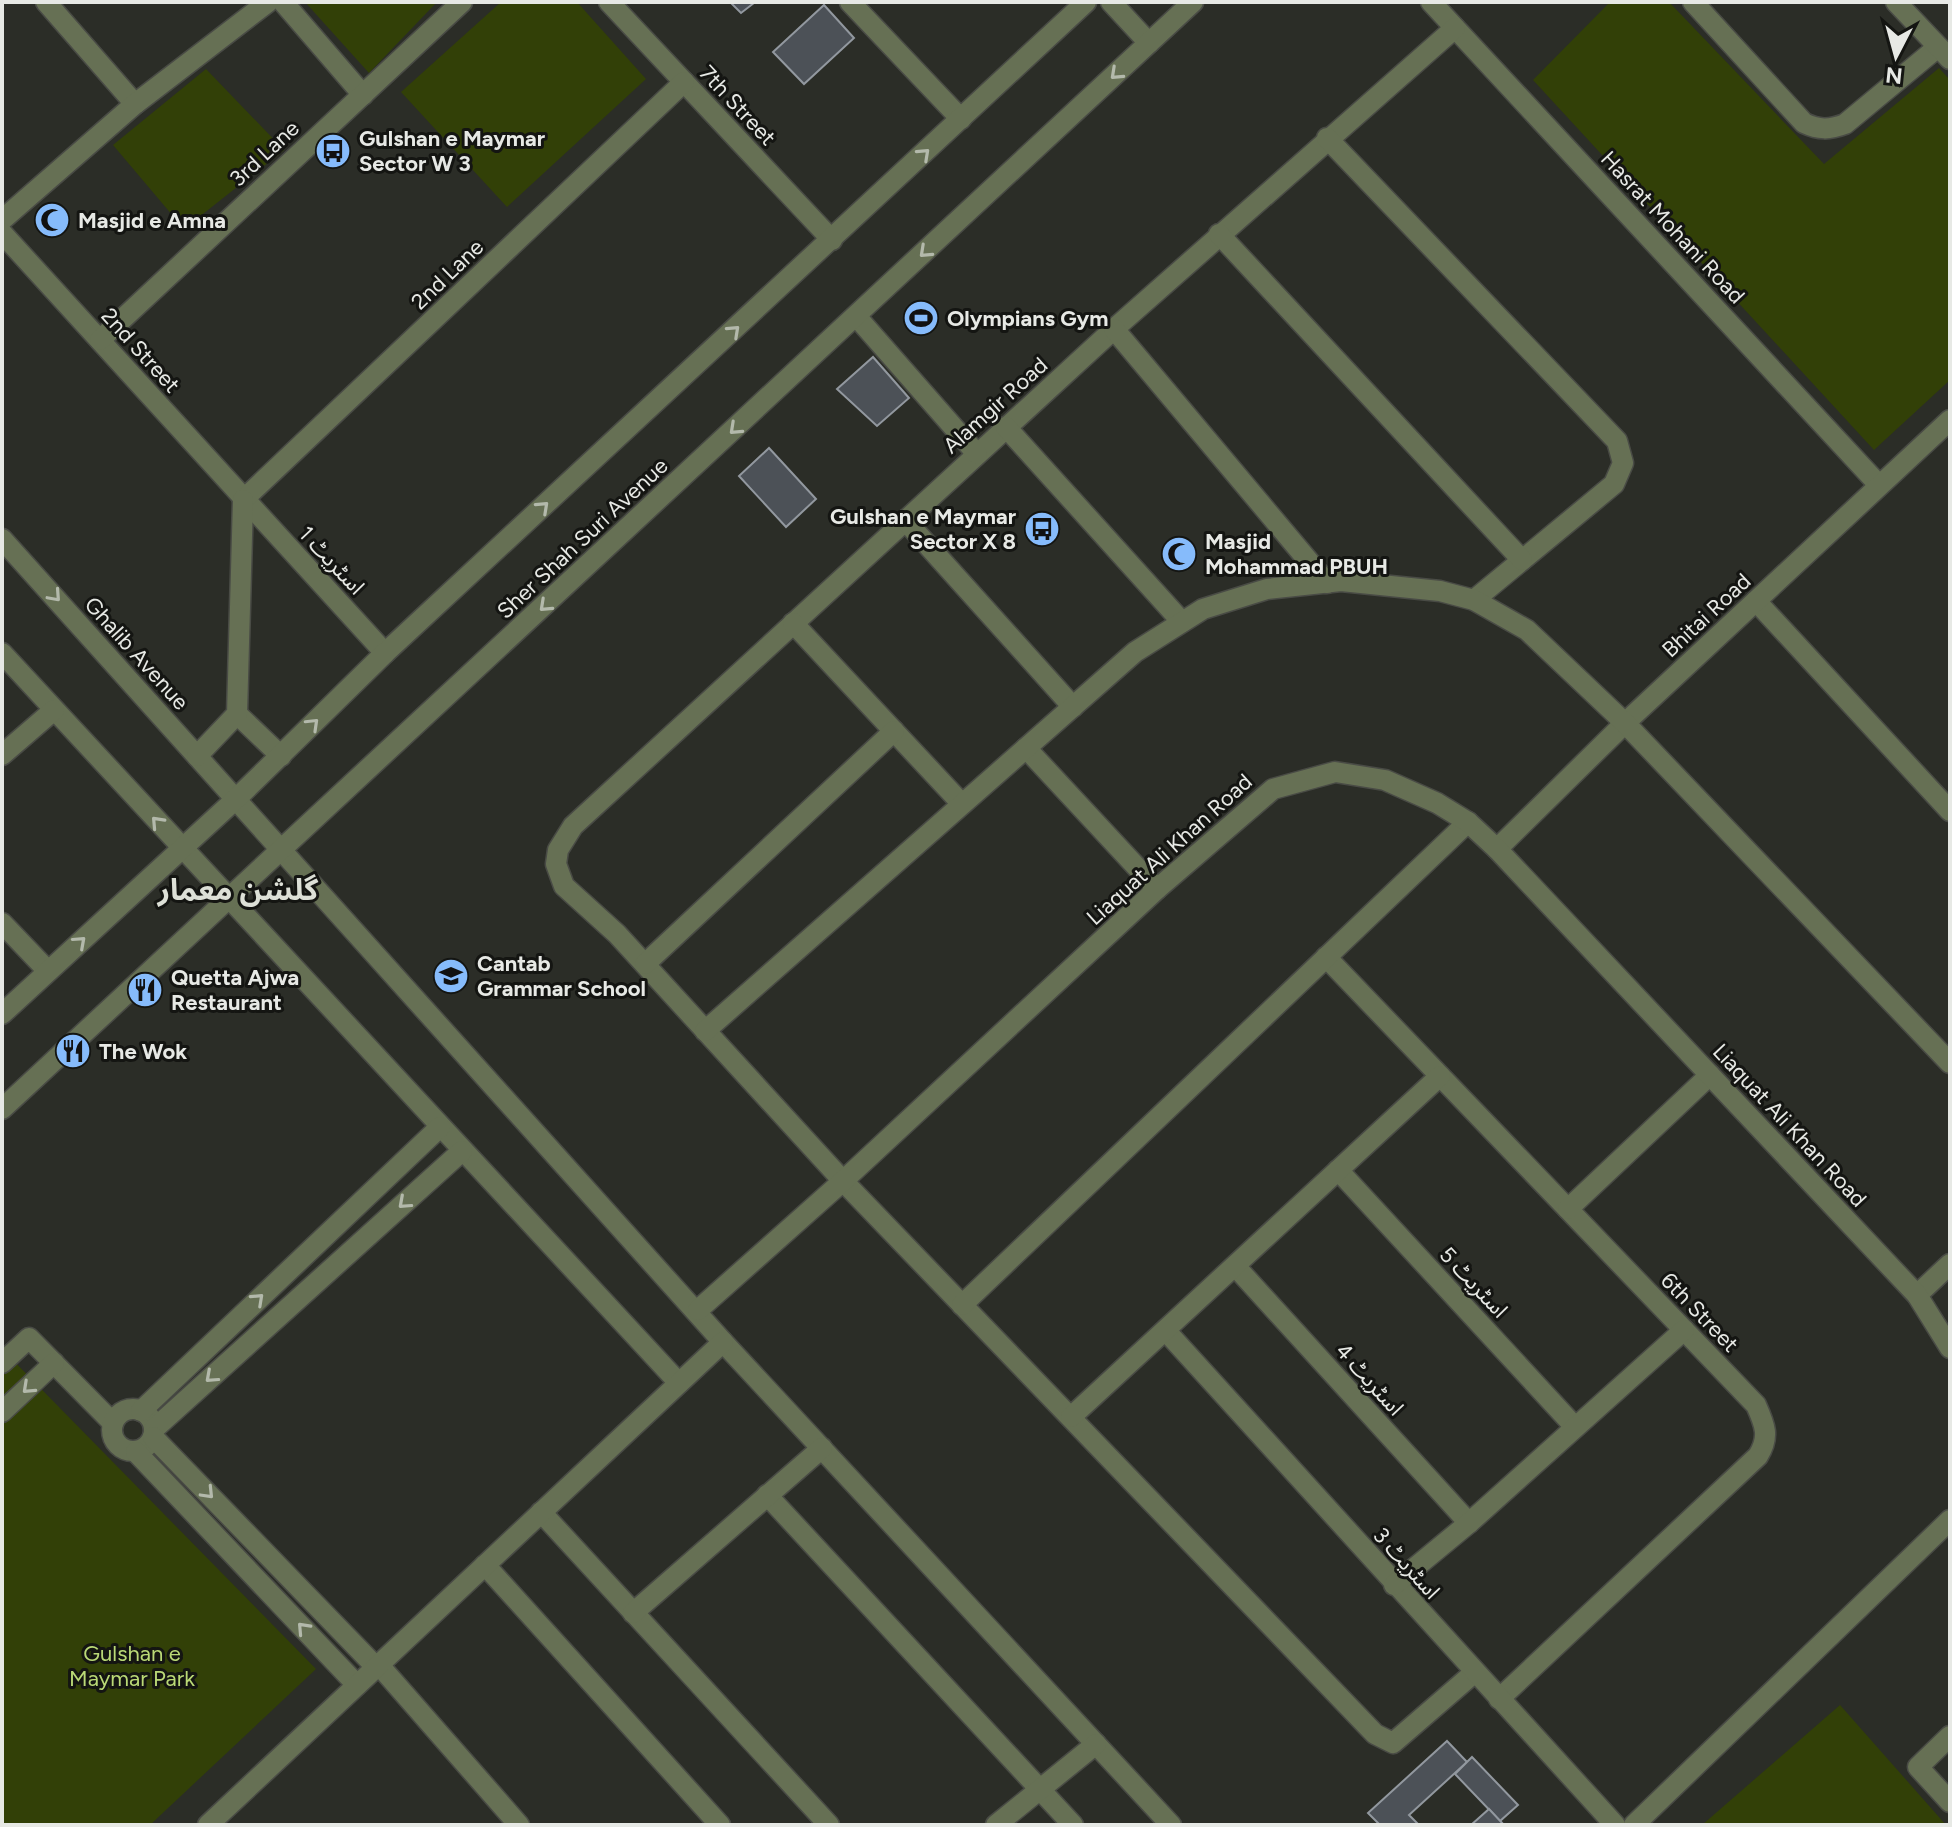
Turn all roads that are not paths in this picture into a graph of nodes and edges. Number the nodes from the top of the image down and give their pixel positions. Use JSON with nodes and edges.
{"nodes":[{"id":1,"x":46,"y":2,"type":"edge"},
{"id":2,"x":268,"y":2,"type":"edge"},
{"id":3,"x":283,"y":2,"type":"edge"},
{"id":4,"x":462,"y":2,"type":"edge"},
{"id":5,"x":609,"y":2,"type":"edge"},
{"id":6,"x":850,"y":2,"type":"edge"},
{"id":7,"x":1086,"y":2,"type":"edge"},
{"id":8,"x":1111,"y":2,"type":"edge"},
{"id":9,"x":1193,"y":2,"type":"edge"},
{"id":10,"x":1431,"y":2,"type":"edge"},
{"id":11,"x":1693,"y":2,"type":"edge"},
{"id":12,"x":1896,"y":2,"type":"edge"},
{"id":13,"x":1455,"y":28,"type":"junction"},
{"id":14,"x":1149,"y":43,"type":"junction"},
{"id":15,"x":1944,"y":53,"type":"edge"},
{"id":16,"x":684,"y":82,"type":"junction"},
{"id":17,"x":363,"y":95,"type":"junction"},
{"id":18,"x":135,"y":104,"type":"junction"},
{"id":19,"x":961,"y":119,"type":"junction"},
{"id":20,"x":1327,"y":138,"type":"junction"},
{"id":21,"x":2,"y":220,"type":"edge"},
{"id":22,"x":2,"y":233,"type":"edge"},
{"id":23,"x":1219,"y":234,"type":"junction"},
{"id":24,"x":832,"y":240,"type":"junction"},
{"id":25,"x":856,"y":316,"type":"junction"},
{"id":26,"x":1114,"y":329,"type":"junction"},
{"id":27,"x":100,"y":340,"type":"junction"},
{"id":28,"x":1950,"y":420,"type":"edge"},
{"id":29,"x":1006,"y":427,"type":"junction"},
{"id":30,"x":977,"y":454,"type":"junction"},
{"id":31,"x":1879,"y":485,"type":"junction"},
{"id":32,"x":243,"y":500,"type":"junction"},
{"id":33,"x":905,"y":520,"type":"junction"},
{"id":34,"x":2,"y":539,"type":"edge"},
{"id":35,"x":1522,"y":560,"type":"junction"},
{"id":36,"x":1327,"y":583,"type":"junction"},
{"id":37,"x":1474,"y":600,"type":"junction"},
{"id":38,"x":1756,"y":601,"type":"junction"},
{"id":39,"x":1182,"y":622,"type":"junction"},
{"id":40,"x":793,"y":623,"type":"junction"},
{"id":41,"x":2,"y":653,"type":"edge"},
{"id":42,"x":385,"y":653,"type":"junction"},
{"id":43,"x":1073,"y":707,"type":"junction"},
{"id":44,"x":54,"y":710,"type":"junction"},
{"id":45,"x":237,"y":714,"type":"junction"},
{"id":46,"x":1625,"y":723,"type":"junction"},
{"id":47,"x":894,"y":731,"type":"junction"},
{"id":48,"x":1026,"y":748,"type":"junction"},
{"id":49,"x":2,"y":755,"type":"edge"},
{"id":50,"x":197,"y":756,"type":"junction"},
{"id":51,"x":281,"y":756,"type":"junction"},
{"id":52,"x":237,"y":798,"type":"junction"},
{"id":53,"x":962,"y":804,"type":"junction"},
{"id":54,"x":1950,"y":811,"type":"edge"},
{"id":55,"x":1468,"y":822,"type":"junction"},
{"id":56,"x":182,"y":849,"type":"junction"},
{"id":57,"x":1497,"y":849,"type":"junction"},
{"id":58,"x":282,"y":850,"type":"junction"},
{"id":59,"x":1157,"y":889,"type":"junction"},
{"id":60,"x":229,"y":900,"type":"junction"},
{"id":61,"x":2,"y":923,"type":"edge"},
{"id":62,"x":1326,"y":957,"type":"junction"},
{"id":63,"x":645,"y":964,"type":"junction"},
{"id":64,"x":48,"y":971,"type":"junction"},
{"id":65,"x":2,"y":1014,"type":"edge"},
{"id":66,"x":705,"y":1031,"type":"junction"},
{"id":67,"x":1950,"y":1063,"type":"edge"},
{"id":68,"x":1710,"y":1075,"type":"junction"},
{"id":69,"x":1440,"y":1076,"type":"junction"},
{"id":70,"x":2,"y":1109,"type":"edge"},
{"id":71,"x":440,"y":1127,"type":"junction"},
{"id":72,"x":462,"y":1151,"type":"junction"},
{"id":73,"x":1338,"y":1170,"type":"junction"},
{"id":74,"x":843,"y":1181,"type":"junction"},
{"id":75,"x":1568,"y":1209,"type":"junction"},
{"id":76,"x":1950,"y":1264,"type":"edge"},
{"id":77,"x":1236,"y":1267,"type":"junction"},
{"id":78,"x":1917,"y":1295,"type":"junction"},
{"id":79,"x":962,"y":1305,"type":"junction"},
{"id":80,"x":698,"y":1310,"type":"junction"},
{"id":81,"x":1684,"y":1330,"type":"junction"},
{"id":82,"x":1166,"y":1331,"type":"junction"},
{"id":83,"x":723,"y":1342,"type":"junction"},
{"id":84,"x":1950,"y":1348,"type":"edge"},
{"id":85,"x":2,"y":1363,"type":"edge"},
{"id":86,"x":54,"y":1363,"type":"junction"},
{"id":87,"x":679,"y":1383,"type":"junction"},
{"id":88,"x":141,"y":1411,"type":"junction"},
{"id":89,"x":2,"y":1412,"type":"edge"},
{"id":90,"x":1071,"y":1417,"type":"junction"},
{"id":91,"x":113,"y":1423,"type":"junction"},
{"id":92,"x":1575,"y":1427,"type":"junction"},
{"id":93,"x":154,"y":1433,"type":"junction"},
{"id":94,"x":822,"y":1448,"type":"junction"},
{"id":95,"x":136,"y":1452,"type":"junction"},
{"id":96,"x":767,"y":1495,"type":"junction"},
{"id":97,"x":541,"y":1512,"type":"junction"},
{"id":98,"x":1950,"y":1520,"type":"edge"},
{"id":99,"x":1469,"y":1523,"type":"junction"},
{"id":100,"x":485,"y":1565,"type":"junction"},
{"id":101,"x":1394,"y":1585,"type":"junction"},
{"id":102,"x":633,"y":1613,"type":"junction"},
{"id":103,"x":378,"y":1666,"type":"junction"},
{"id":104,"x":1475,"y":1672,"type":"junction"},
{"id":105,"x":357,"y":1685,"type":"junction"},
{"id":106,"x":1499,"y":1699,"type":"junction"},
{"id":107,"x":1950,"y":1736,"type":"edge"},
{"id":108,"x":1096,"y":1744,"type":"junction"},
{"id":109,"x":1039,"y":1790,"type":"junction"},
{"id":110,"x":1950,"y":1802,"type":"edge"},
{"id":111,"x":714,"y":1823,"type":"edge"},
{"id":112,"x":208,"y":1825,"type":"edge"},
{"id":113,"x":519,"y":1825,"type":"edge"},
{"id":114,"x":829,"y":1825,"type":"edge"},
{"id":115,"x":996,"y":1825,"type":"edge"},
{"id":116,"x":1073,"y":1825,"type":"edge"},
{"id":117,"x":1171,"y":1825,"type":"edge"},
{"id":118,"x":1615,"y":1825,"type":"edge"},
{"id":119,"x":1634,"y":1825,"type":"edge"}],
"edges":[{"from":1,"to":18,"type":"street"},
{"from":2,"to":18,"type":"street"},
{"from":3,"to":17,"type":"street"},
{"from":4,"to":17,"type":"street","name":"3rd Lane"},
{"from":5,"to":16,"type":"street","name":"7th Street"},
{"from":6,"to":19,"type":"street"},
{"from":7,"to":19,"type":"street"},
{"from":8,"to":14,"type":"street"},
{"from":9,"to":14,"type":"street","name":"Sher Shah Suri Avenue"},
{"from":10,"to":13,"type":"street","name":"Hasrat Mohani Road"},
{"from":11,"to":15,"type":"street"},
{"from":12,"to":15,"type":"street"},
{"from":13,"to":20,"type":"street","name":"Alamgir Road"},
{"from":13,"to":31,"type":"street","name":"Hasrat Mohani Road"},
{"from":14,"to":25,"type":"street","name":"Sher Shah Suri Avenue","one_way":true},
{"from":16,"to":24,"type":"street","name":"7th Street"},
{"from":16,"to":32,"type":"street","name":"2nd Lane"},
{"from":17,"to":27,"type":"street","name":"3rd Lane"},
{"from":18,"to":21,"type":"street"},
{"from":24,"to":19,"type":"street","one_way":true},
{"from":20,"to":23,"type":"street","name":"Alamgir Road"},
{"from":20,"to":35,"type":"street"},
{"from":22,"to":27,"type":"street","name":"2nd Street"},
{"from":23,"to":26,"type":"street","name":"Alamgir Road"},
{"from":23,"to":35,"type":"street"},
{"from":42,"to":24,"type":"street","one_way":true},
{"from":25,"to":30,"type":"street"},
{"from":25,"to":58,"type":"street","name":"Sher Shah Suri Avenue","one_way":true},
{"from":26,"to":29,"type":"street","name":"Alamgir Road"},
{"from":26,"to":36,"type":"street"},
{"from":27,"to":32,"type":"street","name":"2nd Street"},
{"from":28,"to":31,"type":"street","name":"Bhitai Road"},
{"from":29,"to":30,"type":"street","name":"Alamgir Road"},
{"from":29,"to":39,"type":"street"},
{"from":30,"to":33,"type":"street","name":"Alamgir Road"},
{"from":31,"to":38,"type":"street","name":"Bhitai Road"},
{"from":32,"to":42,"type":"street","name":"اسٹریٹ 1"},
{"from":32,"to":45,"type":"street"},
{"from":33,"to":40,"type":"street","name":"Alamgir Road"},
{"from":33,"to":43,"type":"street"},
{"from":34,"to":50,"type":"street","name":"Ghalib Avenue","one_way":true},
{"from":35,"to":37,"type":"street"},
{"from":36,"to":37,"type":"street"},
{"from":36,"to":39,"type":"street"},
{"from":37,"to":46,"type":"street"},
{"from":38,"to":46,"type":"street","name":"Bhitai Road"},
{"from":38,"to":54,"type":"street"},
{"from":39,"to":43,"type":"street"},
{"from":40,"to":47,"type":"street"},
{"from":40,"to":63,"type":"street","name":"Alamgir Road"},
{"from":41,"to":44,"type":"street"},
{"from":51,"to":42,"type":"street","one_way":true},
{"from":43,"to":48,"type":"street"},
{"from":44,"to":49,"type":"street"},
{"from":56,"to":44,"type":"street","one_way":true},
{"from":45,"to":50,"type":"street"},
{"from":45,"to":51,"type":"street"},
{"from":46,"to":57,"type":"street","name":"Bhitai Road"},
{"from":46,"to":67,"type":"street"},
{"from":47,"to":53,"type":"street"},
{"from":47,"to":63,"type":"street"},
{"from":48,"to":53,"type":"street"},
{"from":48,"to":59,"type":"street"},
{"from":50,"to":52,"type":"street","name":"Ghalib Avenue"},
{"from":51,"to":52,"type":"street"},
{"from":52,"to":56,"type":"street"},
{"from":52,"to":58,"type":"street","name":"Ghalib Avenue"},
{"from":53,"to":66,"type":"street"},
{"from":55,"to":57,"type":"street","name":"Liaquat Ali Khan Road"},
{"from":55,"to":59,"type":"street","name":"Liaquat Ali Khan Road"},
{"from":55,"to":62,"type":"street"},
{"from":56,"to":60,"type":"street"},
{"from":64,"to":56,"type":"street","one_way":true},
{"from":57,"to":68,"type":"street","name":"Liaquat Ali Khan Road"},
{"from":58,"to":60,"type":"street","name":"Sher Shah Suri Avenue"},
{"from":58,"to":80,"type":"street","name":"Ghalib Avenue"},
{"from":59,"to":74,"type":"street","name":"Liaquat Ali Khan Road"},
{"from":60,"to":70,"type":"street","name":"Sher Shah Suri Avenue"},
{"from":60,"to":71,"type":"street"},
{"from":61,"to":64,"type":"street"},
{"from":62,"to":69,"type":"street","name":"6th Street"},
{"from":62,"to":79,"type":"street"},
{"from":63,"to":66,"type":"street"},
{"from":64,"to":65,"type":"street"},
{"from":66,"to":74,"type":"street"},
{"from":68,"to":75,"type":"street"},
{"from":68,"to":78,"type":"street","name":"Liaquat Ali Khan Road"},
{"from":69,"to":73,"type":"street"},
{"from":69,"to":75,"type":"street","name":"6th Street"},
{"from":71,"to":72,"type":"street"},
{"from":88,"to":71,"type":"street","one_way":true},
{"from":72,"to":87,"type":"street"},
{"from":72,"to":93,"type":"street","one_way":true},
{"from":73,"to":77,"type":"street"},
{"from":73,"to":92,"type":"street","name":"اسٹریٹ 5"},
{"from":74,"to":79,"type":"street"},
{"from":74,"to":80,"type":"street","name":"Liaquat Ali Khan Road"},
{"from":75,"to":81,"type":"street","name":"6th Street"},
{"from":76,"to":78,"type":"street"},
{"from":77,"to":82,"type":"street"},
{"from":77,"to":99,"type":"street","name":"اسٹریٹ 4"},
{"from":78,"to":84,"type":"street","name":"Liaquat Ali Khan Road"},
{"from":79,"to":90,"type":"street"},
{"from":80,"to":83,"type":"street","name":"Ghalib Avenue"},
{"from":81,"to":92,"type":"street"},
{"from":81,"to":106,"type":"street","name":"6th Street"},
{"from":82,"to":90,"type":"street"},
{"from":82,"to":101,"type":"street","name":"اسٹریٹ 3"},
{"from":83,"to":87,"type":"street"},
{"from":83,"to":94,"type":"street","name":"Ghalib Avenue"},
{"from":85,"to":86,"type":"street"},
{"from":86,"to":89,"type":"street","one_way":true},
{"from":86,"to":91,"type":"street"},
{"from":87,"to":97,"type":"street"},
{"from":88,"to":91,"type":"street"},
{"from":88,"to":93,"type":"street"},
{"from":90,"to":104,"type":"street"},
{"from":91,"to":95,"type":"street"},
{"from":92,"to":99,"type":"street"},
{"from":93,"to":95,"type":"street"},
{"from":93,"to":103,"type":"street","one_way":true},
{"from":94,"to":96,"type":"street"},
{"from":94,"to":108,"type":"street","name":"Ghalib Avenue"},
{"from":105,"to":95,"type":"street","one_way":true},
{"from":96,"to":102,"type":"street"},
{"from":96,"to":109,"type":"street"},
{"from":97,"to":100,"type":"street"},
{"from":97,"to":102,"type":"street"},
{"from":98,"to":119,"type":"street"},
{"from":99,"to":101,"type":"street"},
{"from":100,"to":103,"type":"street"},
{"from":100,"to":111,"type":"street"},
{"from":101,"to":104,"type":"street","name":"اسٹریٹ 3"},
{"from":102,"to":114,"type":"street"},
{"from":103,"to":105,"type":"street"},
{"from":103,"to":113,"type":"street"},
{"from":104,"to":106,"type":"street","name":"اسٹریٹ 3"},
{"from":105,"to":112,"type":"street"},
{"from":106,"to":118,"type":"street","name":"اسٹریٹ 3"},
{"from":107,"to":110,"type":"street"},
{"from":108,"to":109,"type":"street"},
{"from":108,"to":117,"type":"street","name":"Ghalib Avenue"},
{"from":109,"to":115,"type":"street"},
{"from":109,"to":116,"type":"street"}]}
